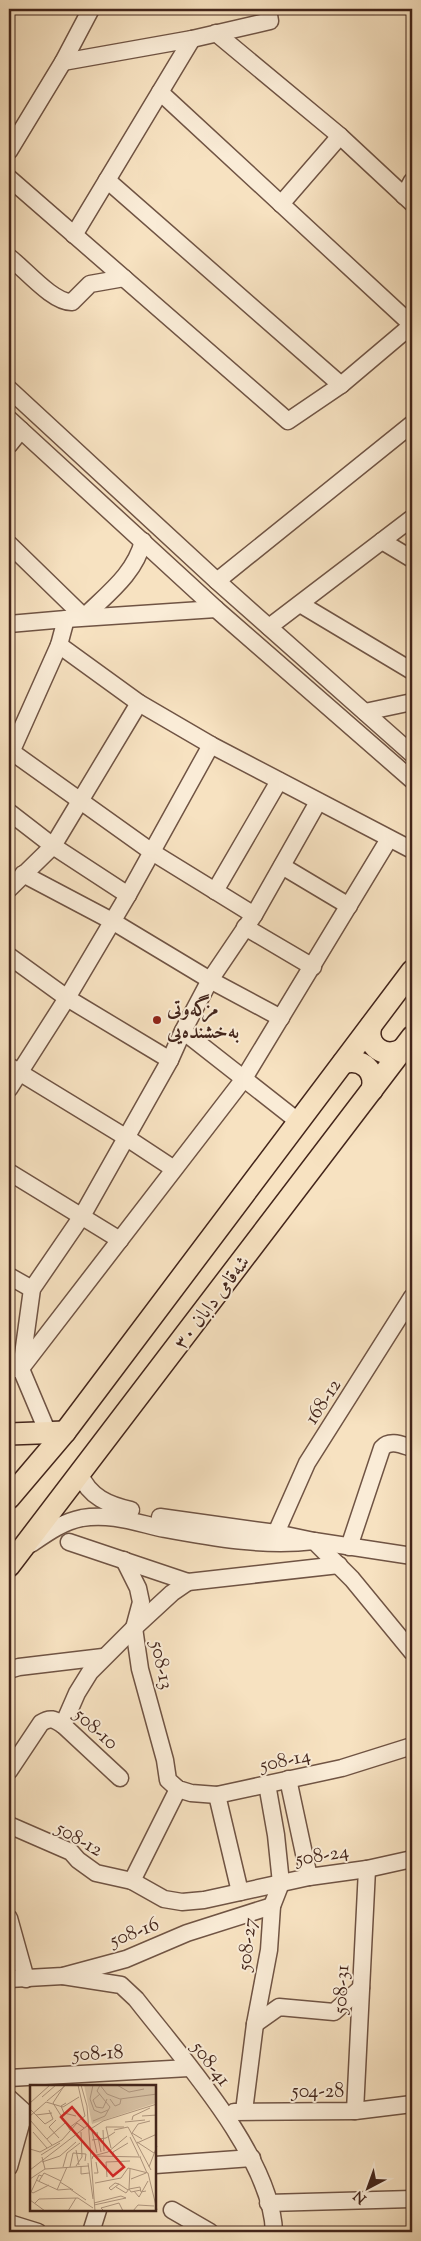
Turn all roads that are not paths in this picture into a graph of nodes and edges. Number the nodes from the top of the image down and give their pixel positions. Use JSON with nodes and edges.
{"nodes":[{"id":1,"x":91,"y":9,"type":"edge"},
{"id":2,"x":268,"y":9,"type":"edge"},
{"id":3,"x":216,"y":33,"type":"junction"},
{"id":4,"x":192,"y":38,"type":"junction"},
{"id":5,"x":63,"y":62,"type":"junction"},
{"id":6,"x":160,"y":92,"type":"junction"},
{"id":7,"x":340,"y":136,"type":"junction"},
{"id":8,"x":9,"y":151,"type":"edge"},
{"id":9,"x":9,"y":178,"type":"edge"},
{"id":10,"x":107,"y":180,"type":"junction"},
{"id":11,"x":412,"y":181,"type":"edge"},
{"id":12,"x":408,"y":200,"type":"edge"},
{"id":13,"x":281,"y":204,"type":"junction"},
{"id":14,"x":74,"y":235,"type":"junction"},
{"id":15,"x":9,"y":257,"type":"edge"},
{"id":16,"x":124,"y":278,"type":"junction"},
{"id":17,"x":412,"y":325,"type":"edge"},
{"id":18,"x":341,"y":385,"type":"junction"},
{"id":19,"x":9,"y":389,"type":"edge"},
{"id":20,"x":15,"y":424,"type":"edge"},
{"id":21,"x":412,"y":424,"type":"edge"},
{"id":22,"x":9,"y":445,"type":"edge"},
{"id":23,"x":412,"y":518,"type":"edge"},
{"id":24,"x":143,"y":541,"type":"junction"},
{"id":25,"x":382,"y":541,"type":"junction"},
{"id":26,"x":9,"y":544,"type":"edge"},
{"id":27,"x":412,"y":559,"type":"edge"},
{"id":28,"x":217,"y":581,"type":"junction"},
{"id":29,"x":300,"y":604,"type":"junction"},
{"id":30,"x":216,"y":609,"type":"junction"},
{"id":31,"x":84,"y":617,"type":"junction"},
{"id":32,"x":66,"y":619,"type":"junction"},
{"id":33,"x":9,"y":624,"type":"edge"},
{"id":34,"x":269,"y":627,"type":"junction"},
{"id":35,"x":59,"y":645,"type":"junction"},
{"id":36,"x":412,"y":671,"type":"edge"},
{"id":37,"x":412,"y":702,"type":"edge"},
{"id":38,"x":139,"y":703,"type":"junction"},
{"id":39,"x":365,"y":712,"type":"junction"},
{"id":40,"x":211,"y":745,"type":"junction"},
{"id":41,"x":10,"y":754,"type":"edge"},
{"id":42,"x":412,"y":754,"type":"edge"},
{"id":43,"x":412,"y":780,"type":"edge"},
{"id":44,"x":279,"y":781,"type":"junction"},
{"id":45,"x":80,"y":801,"type":"junction"},
{"id":46,"x":318,"y":802,"type":"junction"},
{"id":47,"x":9,"y":812,"type":"edge"},
{"id":48,"x":389,"y":839,"type":"junction"},
{"id":49,"x":53,"y":846,"type":"junction"},
{"id":50,"x":412,"y":850,"type":"edge"},
{"id":51,"x":152,"y":852,"type":"junction"},
{"id":52,"x":282,"y":866,"type":"junction"},
{"id":53,"x":23,"y":874,"type":"junction"},
{"id":54,"x":9,"y":889,"type":"edge"},
{"id":55,"x":215,"y":891,"type":"junction"},
{"id":56,"x":128,"y":895,"type":"junction"},
{"id":57,"x":349,"y":906,"type":"junction"},
{"id":58,"x":112,"y":921,"type":"junction"},
{"id":59,"x":250,"y":921,"type":"junction"},
{"id":60,"x":9,"y":956,"type":"edge"},
{"id":61,"x":313,"y":967,"type":"junction"},
{"id":62,"x":412,"y":971,"type":"edge"},
{"id":63,"x":210,"y":980,"type":"junction"},
{"id":64,"x":67,"y":998,"type":"junction"},
{"id":65,"x":281,"y":1018,"type":"junction"},
{"id":66,"x":371,"y":1026,"type":"junction"},
{"id":67,"x":183,"y":1031,"type":"junction"},
{"id":68,"x":408,"y":1043,"type":"edge"},
{"id":69,"x":170,"y":1060,"type":"junction"},
{"id":70,"x":343,"y":1063,"type":"junction"},
{"id":71,"x":14,"y":1070,"type":"edge"},
{"id":72,"x":243,"y":1080,"type":"junction"},
{"id":73,"x":9,"y":1089,"type":"edge"},
{"id":74,"x":372,"y":1090,"type":"junction"},
{"id":75,"x":299,"y":1122,"type":"junction"},
{"id":76,"x":127,"y":1138,"type":"junction"},
{"id":77,"x":174,"y":1169,"type":"junction"},
{"id":78,"x":9,"y":1172,"type":"edge"},
{"id":79,"x":82,"y":1216,"type":"junction"},
{"id":80,"x":120,"y":1240,"type":"junction"},
{"id":81,"x":9,"y":1276,"type":"edge"},
{"id":82,"x":32,"y":1290,"type":"junction"},
{"id":83,"x":412,"y":1297,"type":"edge"},
{"id":84,"x":15,"y":1369,"type":"edge"},
{"id":85,"x":56,"y":1432,"type":"junction"},
{"id":86,"x":9,"y":1434,"type":"edge"},
{"id":87,"x":412,"y":1448,"type":"edge"},
{"id":88,"x":80,"y":1474,"type":"junction"},
{"id":89,"x":9,"y":1498,"type":"edge"},
{"id":90,"x":276,"y":1533,"type":"junction"},
{"id":91,"x":70,"y":1542,"type":"dead end"},
{"id":92,"x":314,"y":1542,"type":"junction"},
{"id":93,"x":349,"y":1547,"type":"junction"},
{"id":94,"x":412,"y":1556,"type":"edge"},
{"id":95,"x":15,"y":1559,"type":"edge"},
{"id":96,"x":124,"y":1560,"type":"junction"},
{"id":97,"x":339,"y":1564,"type":"junction"},
{"id":98,"x":188,"y":1582,"type":"junction"},
{"id":99,"x":134,"y":1628,"type":"junction"},
{"id":100,"x":412,"y":1652,"type":"edge"},
{"id":101,"x":103,"y":1657,"type":"junction"},
{"id":102,"x":9,"y":1670,"type":"edge"},
{"id":103,"x":63,"y":1725,"type":"junction"},
{"id":104,"x":412,"y":1746,"type":"edge"},
{"id":105,"x":9,"y":1771,"type":"edge"},
{"id":106,"x":120,"y":1778,"type":"dead end"},
{"id":107,"x":288,"y":1779,"type":"junction"},
{"id":108,"x":267,"y":1784,"type":"junction"},
{"id":109,"x":173,"y":1785,"type":"junction"},
{"id":110,"x":218,"y":1795,"type":"junction"},
{"id":111,"x":9,"y":1826,"type":"edge"},
{"id":112,"x":412,"y":1859,"type":"edge"},
{"id":113,"x":367,"y":1869,"type":"junction"},
{"id":114,"x":309,"y":1877,"type":"junction"},
{"id":115,"x":132,"y":1881,"type":"junction"},
{"id":116,"x":281,"y":1884,"type":"junction"},
{"id":117,"x":240,"y":1892,"type":"junction"},
{"id":118,"x":272,"y":1906,"type":"junction"},
{"id":119,"x":9,"y":1918,"type":"edge"},
{"id":120,"x":63,"y":1976,"type":"junction"},
{"id":121,"x":26,"y":1978,"type":"junction"},
{"id":122,"x":9,"y":1979,"type":"edge"},
{"id":123,"x":361,"y":1988,"type":"junction"},
{"id":124,"x":255,"y":2024,"type":"junction"},
{"id":125,"x":190,"y":2068,"type":"junction"},
{"id":126,"x":9,"y":2078,"type":"edge"},
{"id":127,"x":9,"y":2098,"type":"edge"},
{"id":128,"x":412,"y":2104,"type":"edge"},
{"id":129,"x":244,"y":2111,"type":"junction"},
{"id":130,"x":355,"y":2111,"type":"junction"},
{"id":131,"x":224,"y":2113,"type":"junction"},
{"id":132,"x":28,"y":2116,"type":"edge"},
{"id":133,"x":252,"y":2158,"type":"junction"},
{"id":134,"x":156,"y":2166,"type":"edge"},
{"id":135,"x":9,"y":2167,"type":"edge"},
{"id":136,"x":412,"y":2199,"type":"edge"},
{"id":137,"x":268,"y":2203,"type":"junction"},
{"id":138,"x":172,"y":2210,"type":"dead end"},
{"id":139,"x":98,"y":2211,"type":"edge"},
{"id":140,"x":9,"y":2223,"type":"edge"},
{"id":141,"x":190,"y":2227,"type":"edge"},
{"id":142,"x":38,"y":2232,"type":"edge"},
{"id":143,"x":91,"y":2232,"type":"edge"},
{"id":144,"x":210,"y":2232,"type":"edge"},
{"id":145,"x":274,"y":2232,"type":"edge"}],
"edges":[{"from":1,"to":5,"type":"street"},
{"from":2,"to":3,"type":"street"},
{"from":3,"to":4,"type":"street"},
{"from":3,"to":7,"type":"street"},
{"from":4,"to":5,"type":"street"},
{"from":4,"to":6,"type":"street"},
{"from":5,"to":8,"type":"street"},
{"from":6,"to":10,"type":"street"},
{"from":6,"to":13,"type":"street"},
{"from":7,"to":12,"type":"street"},
{"from":7,"to":13,"type":"street"},
{"from":9,"to":14,"type":"street"},
{"from":10,"to":14,"type":"street"},
{"from":10,"to":18,"type":"street"},
{"from":11,"to":12,"type":"street"},
{"from":13,"to":17,"type":"street"},
{"from":14,"to":16,"type":"street"},
{"from":15,"to":16,"type":"street"},
{"from":16,"to":18,"type":"street"},
{"from":17,"to":18,"type":"street"},
{"from":19,"to":28,"type":"street"},
{"from":20,"to":22,"type":"street"},
{"from":20,"to":24,"type":"street"},
{"from":21,"to":28,"type":"street"},
{"from":23,"to":25,"type":"street"},
{"from":24,"to":30,"type":"street"},
{"from":24,"to":31,"type":"street"},
{"from":25,"to":27,"type":"street"},
{"from":25,"to":29,"type":"street"},
{"from":26,"to":31,"type":"street"},
{"from":28,"to":34,"type":"street"},
{"from":29,"to":34,"type":"street"},
{"from":29,"to":36,"type":"street"},
{"from":30,"to":31,"type":"street"},
{"from":30,"to":43,"type":"street"},
{"from":31,"to":32,"type":"street"},
{"from":32,"to":33,"type":"street"},
{"from":32,"to":35,"type":"street"},
{"from":34,"to":39,"type":"street"},
{"from":35,"to":38,"type":"street"},
{"from":35,"to":41,"type":"street"},
{"from":37,"to":39,"type":"street"},
{"from":38,"to":40,"type":"street"},
{"from":38,"to":45,"type":"street"},
{"from":39,"to":42,"type":"street"},
{"from":40,"to":44,"type":"street"},
{"from":40,"to":51,"type":"street"},
{"from":41,"to":45,"type":"street"},
{"from":44,"to":46,"type":"street"},
{"from":44,"to":55,"type":"street"},
{"from":45,"to":49,"type":"street"},
{"from":45,"to":51,"type":"street"},
{"from":46,"to":48,"type":"street"},
{"from":46,"to":52,"type":"street"},
{"from":47,"to":49,"type":"street"},
{"from":48,"to":50,"type":"street"},
{"from":48,"to":57,"type":"street"},
{"from":49,"to":53,"type":"street"},
{"from":49,"to":56,"type":"street"},
{"from":51,"to":55,"type":"street"},
{"from":51,"to":56,"type":"street"},
{"from":52,"to":57,"type":"street"},
{"from":52,"to":59,"type":"street"},
{"from":53,"to":54,"type":"street"},
{"from":53,"to":58,"type":"street"},
{"from":55,"to":59,"type":"street"},
{"from":56,"to":58,"type":"street"},
{"from":57,"to":61,"type":"street"},
{"from":58,"to":63,"type":"street"},
{"from":58,"to":64,"type":"street"},
{"from":59,"to":61,"type":"street"},
{"from":59,"to":63,"type":"street"},
{"from":60,"to":64,"type":"street"},
{"from":61,"to":65,"type":"street"},
{"from":62,"to":66,"type":"main road","name":"شەقامی دابان ٣٠"},
{"from":63,"to":65,"type":"street"},
{"from":63,"to":67,"type":"street"},
{"from":64,"to":69,"type":"street"},
{"from":64,"to":71,"type":"street"},
{"from":65,"to":72,"type":"street"},
{"from":66,"to":68,"type":"main road"},
{"from":66,"to":70,"type":"main road","name":"شەقامی دابان ٣٠"},
{"from":67,"to":69,"type":"street"},
{"from":67,"to":72,"type":"street"},
{"from":68,"to":74,"type":"main road","name":"شەقامی دابان ٣٠"},
{"from":69,"to":76,"type":"street"},
{"from":70,"to":74,"type":"main road"},
{"from":70,"to":75,"type":"main road","name":"شەقامی دابان ٣٠"},
{"from":71,"to":73,"type":"street"},
{"from":71,"to":76,"type":"street"},
{"from":72,"to":75,"type":"street"},
{"from":72,"to":77,"type":"street"},
{"from":74,"to":88,"type":"main road","name":"شەقامی دابان ٣٠"},
{"from":75,"to":85,"type":"main road","name":"شەقامی دابان ٣٠"},
{"from":76,"to":77,"type":"street"},
{"from":76,"to":79,"type":"street"},
{"from":77,"to":80,"type":"street"},
{"from":78,"to":79,"type":"street"},
{"from":79,"to":80,"type":"street"},
{"from":79,"to":82,"type":"street"},
{"from":80,"to":84,"type":"street"},
{"from":81,"to":82,"type":"street"},
{"from":82,"to":84,"type":"street"},
{"from":83,"to":90,"type":"street","name":"168-12"},
{"from":84,"to":85,"type":"street"},
{"from":85,"to":86,"type":"main road"},
{"from":85,"to":89,"type":"main road","name":"شەقامی دابان ٣٠"},
{"from":87,"to":93,"type":"street"},
{"from":88,"to":90,"type":"street"},
{"from":88,"to":95,"type":"main road","name":"شەقامی دابان ٣٠"},
{"from":90,"to":92,"type":"street"},
{"from":91,"to":96,"type":"street"},
{"from":92,"to":93,"type":"street"},
{"from":92,"to":95,"type":"street"},
{"from":92,"to":97,"type":"street"},
{"from":93,"to":94,"type":"street"},
{"from":96,"to":98,"type":"street"},
{"from":96,"to":99,"type":"street","name":"508-13"},
{"from":97,"to":98,"type":"street"},
{"from":97,"to":100,"type":"street"},
{"from":98,"to":99,"type":"street"},
{"from":99,"to":101,"type":"street"},
{"from":99,"to":109,"type":"street","name":"508-13"},
{"from":101,"to":102,"type":"street"},
{"from":101,"to":103,"type":"street"},
{"from":103,"to":105,"type":"street","name":"508-10"},
{"from":103,"to":106,"type":"street","name":"508-10"},
{"from":104,"to":107,"type":"street","name":"508-14"},
{"from":107,"to":108,"type":"street","name":"508-14"},
{"from":107,"to":114,"type":"street"},
{"from":108,"to":110,"type":"street","name":"508-14"},
{"from":108,"to":116,"type":"street","name":"508-27"},
{"from":109,"to":110,"type":"street","name":"508-14"},
{"from":109,"to":115,"type":"street"},
{"from":110,"to":117,"type":"street","name":"508-27"},
{"from":111,"to":115,"type":"street","name":"508-12"},
{"from":112,"to":113,"type":"street","name":"508-24"},
{"from":113,"to":114,"type":"street","name":"508-24"},
{"from":113,"to":123,"type":"street","name":"508-31"},
{"from":114,"to":116,"type":"street","name":"508-24"},
{"from":115,"to":117,"type":"street","name":"508-12"},
{"from":116,"to":117,"type":"street","name":"508-24"},
{"from":116,"to":118,"type":"street","name":"508-27"},
{"from":118,"to":120,"type":"street","name":"508-16"},
{"from":118,"to":124,"type":"street","name":"508-27"},
{"from":119,"to":121,"type":"street"},
{"from":120,"to":121,"type":"street","name":"508-16"},
{"from":120,"to":125,"type":"street","name":"508-41"},
{"from":121,"to":122,"type":"street","name":"508-16"},
{"from":123,"to":124,"type":"street"},
{"from":123,"to":130,"type":"street","name":"508-31"},
{"from":124,"to":129,"type":"street","name":"508-27"},
{"from":125,"to":126,"type":"street","name":"508-18"},
{"from":125,"to":131,"type":"street","name":"508-41"},
{"from":127,"to":132,"type":"street"},
{"from":128,"to":130,"type":"street","name":"504-28"},
{"from":129,"to":130,"type":"street","name":"504-28"},
{"from":129,"to":131,"type":"street","name":"504-28"},
{"from":131,"to":133,"type":"street","name":"508-41"},
{"from":132,"to":135,"type":"street"},
{"from":133,"to":134,"type":"street"},
{"from":133,"to":137,"type":"street","name":"508-41"},
{"from":136,"to":137,"type":"street"},
{"from":137,"to":145,"type":"street","name":"508-41"},
{"from":138,"to":141,"type":"street"},
{"from":139,"to":143,"type":"street"},
{"from":140,"to":142,"type":"street"},
{"from":141,"to":144,"type":"street"}]}
